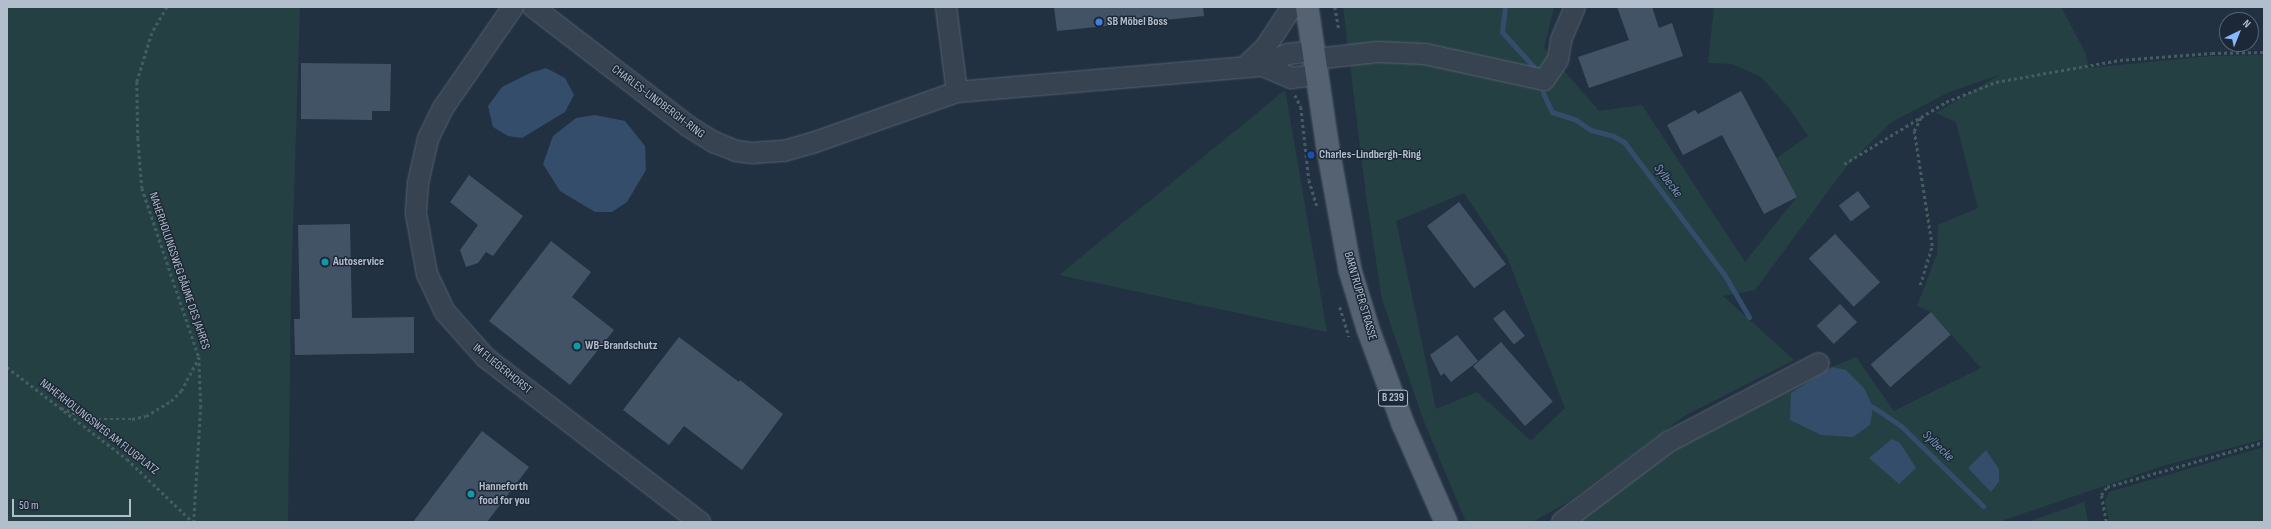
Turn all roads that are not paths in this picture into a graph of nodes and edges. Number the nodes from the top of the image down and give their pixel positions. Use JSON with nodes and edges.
{"nodes":[{"id":1,"x":513,"y":7,"type":"edge"},
{"id":2,"x":533,"y":7,"type":"edge"},
{"id":3,"x":946,"y":7,"type":"edge"},
{"id":4,"x":1292,"y":7,"type":"edge"},
{"id":5,"x":1307,"y":7,"type":"edge"},
{"id":6,"x":1575,"y":7,"type":"edge"},
{"id":7,"x":1316,"y":61,"type":"junction"},
{"id":8,"x":1254,"y":66,"type":"junction"},
{"id":9,"x":957,"y":92,"type":"junction"},
{"id":10,"x":1815,"y":365,"type":"dead end"},
{"id":11,"x":700,"y":522,"type":"edge"},
{"id":12,"x":1446,"y":522,"type":"edge"},
{"id":13,"x":1562,"y":522,"type":"edge"}],
"edges":[{"from":1,"to":11,"type":"street","name":"IM FLIEGERHORST"},
{"from":2,"to":9,"type":"street","name":"CHARLES-LINDBERGH-RING"},
{"from":3,"to":9,"type":"street"},
{"from":4,"to":8,"type":"street"},
{"from":5,"to":7,"type":"main road","name":"BARNTRUPER STRASSE","number":"B 239"},
{"from":6,"to":7,"type":"street"},
{"from":7,"to":8,"type":"street","name":"CHARLES-LINDBERGH-RING"},
{"from":7,"to":12,"type":"main road","name":"BARNTRUPER STRASSE","number":"B 239"},
{"from":8,"to":9,"type":"street","name":"CHARLES-LINDBERGH-RING"},
{"from":10,"to":13,"type":"street"}]}
